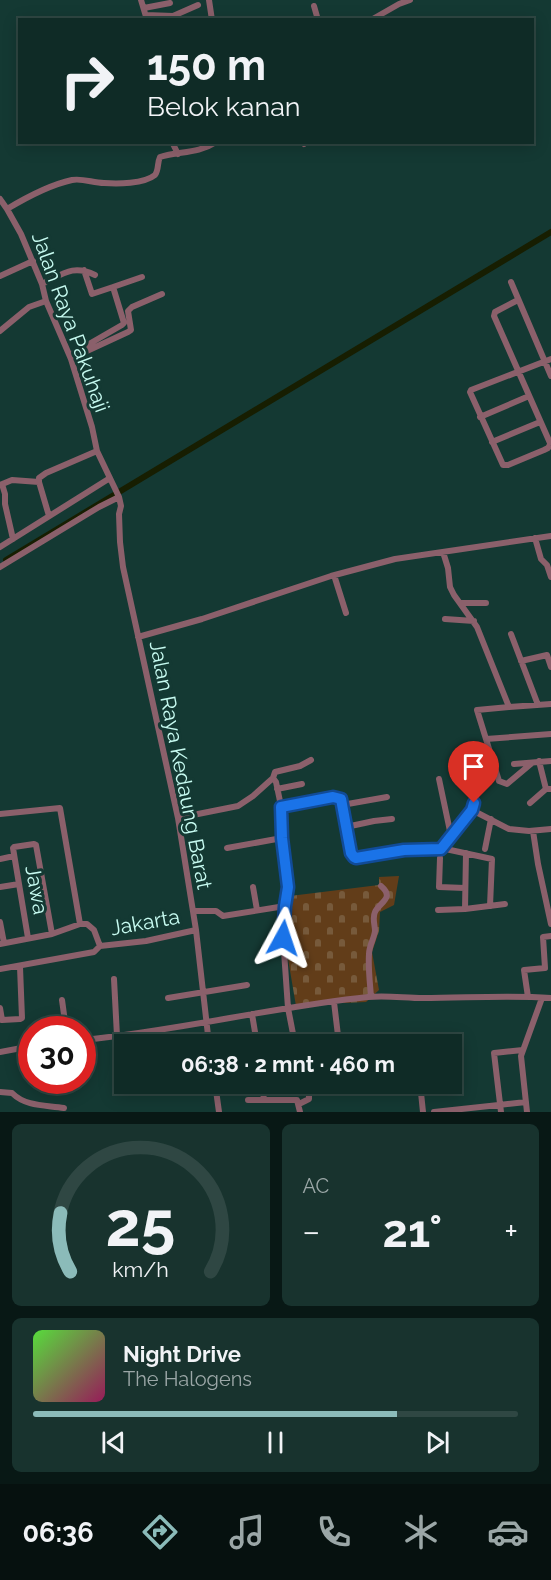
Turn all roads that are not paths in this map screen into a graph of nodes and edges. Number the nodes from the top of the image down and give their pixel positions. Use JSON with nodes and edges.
{"nodes":[{"id":1,"x":141,"y":0,"type":"edge"},
{"id":2,"x":209,"y":0,"type":"edge"},
{"id":3,"x":388,"y":0,"type":"edge"},
{"id":4,"x":410,"y":0,"type":"edge"},
{"id":5,"x":170,"y":3,"type":"dead end"},
{"id":6,"x":198,"y":5,"type":"dead end"},
{"id":7,"x":314,"y":6,"type":"dead end"},
{"id":8,"x":391,"y":8,"type":"junction"},
{"id":9,"x":146,"y":14,"type":"edge"},
{"id":10,"x":212,"y":18,"type":"edge"},
{"id":11,"x":317,"y":18,"type":"edge"},
{"id":12,"x":374,"y":18,"type":"edge"},
{"id":13,"x":173,"y":144,"type":"edge"},
{"id":14,"x":212,"y":144,"type":"edge"},
{"id":15,"x":178,"y":154,"type":"junction"},
{"id":16,"x":0,"y":199,"type":"edge"},
{"id":17,"x":7,"y":209,"type":"junction"},
{"id":18,"x":33,"y":261,"type":"junction"},
{"id":19,"x":84,"y":270,"type":"junction"},
{"id":20,"x":95,"y":274,"type":"dead end"},
{"id":21,"x":0,"y":276,"type":"edge"},
{"id":22,"x":142,"y":277,"type":"dead end"},
{"id":23,"x":511,"y":282,"type":"dead end"},
{"id":24,"x":42,"y":284,"type":"junction"},
{"id":25,"x":113,"y":287,"type":"junction"},
{"id":26,"x":162,"y":294,"type":"dead end"},
{"id":27,"x":518,"y":300,"type":"junction"},
{"id":28,"x":46,"y":301,"type":"junction"},
{"id":29,"x":0,"y":331,"type":"edge"},
{"id":30,"x":70,"y":357,"type":"junction"},
{"id":31,"x":548,"y":360,"type":"edge"},
{"id":32,"x":518,"y":371,"type":"junction"},
{"id":33,"x":551,"y":376,"type":"edge"},
{"id":34,"x":529,"y":396,"type":"junction"},
{"id":35,"x":480,"y":417,"type":"junction"},
{"id":36,"x":540,"y":422,"type":"junction"},
{"id":37,"x":492,"y":442,"type":"junction"},
{"id":38,"x":550,"y":443,"type":"edge"},
{"id":39,"x":97,"y":451,"type":"junction"},
{"id":40,"x":111,"y":480,"type":"junction"},
{"id":41,"x":39,"y":482,"type":"junction"},
{"id":42,"x":1,"y":485,"type":"edge"},
{"id":43,"x":118,"y":495,"type":"junction"},
{"id":44,"x":49,"y":516,"type":"junction"},
{"id":45,"x":551,"y":536,"type":"edge"},
{"id":46,"x":535,"y":538,"type":"junction"},
{"id":47,"x":13,"y":539,"type":"junction"},
{"id":48,"x":0,"y":547,"type":"edge"},
{"id":49,"x":443,"y":552,"type":"junction"},
{"id":50,"x":0,"y":567,"type":"edge"},
{"id":51,"x":334,"y":575,"type":"junction"},
{"id":52,"x":551,"y":577,"type":"edge"},
{"id":53,"x":461,"y":603,"type":"junction"},
{"id":54,"x":486,"y":603,"type":"dead end"},
{"id":55,"x":346,"y":613,"type":"dead end"},
{"id":56,"x":445,"y":619,"type":"dead end"},
{"id":57,"x":474,"y":621,"type":"junction"},
{"id":58,"x":511,"y":634,"type":"dead end"},
{"id":59,"x":138,"y":637,"type":"junction"},
{"id":60,"x":521,"y":661,"type":"junction"},
{"id":61,"x":551,"y":667,"type":"edge"},
{"id":62,"x":551,"y":704,"type":"edge"},
{"id":63,"x":538,"y":705,"type":"junction"},
{"id":64,"x":509,"y":707,"type":"junction"},
{"id":65,"x":551,"y":734,"type":"edge"},
{"id":66,"x":486,"y":739,"type":"junction"},
{"id":67,"x":311,"y":760,"type":"dead end"},
{"id":68,"x":551,"y":760,"type":"edge"},
{"id":69,"x":536,"y":762,"type":"junction"},
{"id":70,"x":463,"y":764,"type":"dead end"},
{"id":71,"x":514,"y":764,"type":"dead end"},
{"id":72,"x":273,"y":778,"type":"junction"},
{"id":73,"x":439,"y":779,"type":"dead end"},
{"id":74,"x":302,"y":784,"type":"dead end"},
{"id":75,"x":277,"y":789,"type":"junction"},
{"id":76,"x":548,"y":789,"type":"edge"},
{"id":77,"x":387,"y":797,"type":"dead end"},
{"id":78,"x":530,"y":803,"type":"dead end"},
{"id":79,"x":342,"y":805,"type":"junction"},
{"id":80,"x":281,"y":807,"type":"junction"},
{"id":81,"x":472,"y":810,"type":"junction"},
{"id":82,"x":0,"y":814,"type":"edge"},
{"id":83,"x":178,"y":818,"type":"junction"},
{"id":84,"x":392,"y":819,"type":"dead end"},
{"id":85,"x":491,"y":819,"type":"junction"},
{"id":86,"x":346,"y":827,"type":"junction"},
{"id":87,"x":551,"y":829,"type":"edge"},
{"id":88,"x":533,"y":831,"type":"junction"},
{"id":89,"x":450,"y":836,"type":"junction"},
{"id":90,"x":282,"y":838,"type":"junction"},
{"id":91,"x":227,"y":848,"type":"dead end"},
{"id":92,"x":441,"y":849,"type":"junction"},
{"id":93,"x":485,"y":849,"type":"dead end"},
{"id":94,"x":466,"y":853,"type":"junction"},
{"id":95,"x":14,"y":856,"type":"junction"},
{"id":96,"x":440,"y":858,"type":"dead end"},
{"id":97,"x":0,"y":859,"type":"edge"},
{"id":98,"x":19,"y":884,"type":"junction"},
{"id":99,"x":381,"y":886,"type":"dead end"},
{"id":100,"x":0,"y":887,"type":"edge"},
{"id":101,"x":253,"y":887,"type":"dead end"},
{"id":102,"x":465,"y":888,"type":"junction"},
{"id":103,"x":504,"y":904,"type":"dead end"},
{"id":104,"x":285,"y":906,"type":"junction"},
{"id":105,"x":490,"y":906,"type":"junction"},
{"id":106,"x":465,"y":909,"type":"junction"},
{"id":107,"x":257,"y":910,"type":"junction"},
{"id":108,"x":438,"y":910,"type":"dead end"},
{"id":109,"x":193,"y":911,"type":"junction"},
{"id":110,"x":0,"y":922,"type":"edge"},
{"id":111,"x":80,"y":924,"type":"junction"},
{"id":112,"x":551,"y":924,"type":"edge"},
{"id":113,"x":196,"y":930,"type":"junction"},
{"id":114,"x":52,"y":934,"type":"junction"},
{"id":115,"x":551,"y":936,"type":"edge"},
{"id":116,"x":28,"y":938,"type":"junction"},
{"id":117,"x":2,"y":943,"type":"edge"},
{"id":118,"x":100,"y":946,"type":"junction"},
{"id":119,"x":0,"y":966,"type":"edge"},
{"id":120,"x":20,"y":966,"type":"junction"},
{"id":121,"x":114,"y":979,"type":"dead end"},
{"id":122,"x":248,"y":985,"type":"dead end"},
{"id":123,"x":203,"y":992,"type":"junction"},
{"id":124,"x":371,"y":997,"type":"junction"},
{"id":125,"x":528,"y":997,"type":"junction"},
{"id":126,"x":168,"y":998,"type":"dead end"},
{"id":127,"x":542,"y":998,"type":"junction"},
{"id":128,"x":551,"y":998,"type":"edge"},
{"id":129,"x":62,"y":1000,"type":"dead end"},
{"id":130,"x":334,"y":1002,"type":"junction"},
{"id":131,"x":0,"y":1008,"type":"edge"},
{"id":132,"x":288,"y":1008,"type":"junction"},
{"id":133,"x":252,"y":1014,"type":"junction"},
{"id":134,"x":64,"y":1016,"type":"edge"},
{"id":135,"x":205,"y":1022,"type":"junction"},
{"id":136,"x":117,"y":1034,"type":"edge"},
{"id":137,"x":130,"y":1034,"type":"edge"},
{"id":138,"x":207,"y":1034,"type":"edge"},
{"id":139,"x":255,"y":1034,"type":"edge"},
{"id":140,"x":293,"y":1034,"type":"edge"},
{"id":141,"x":338,"y":1034,"type":"edge"},
{"id":142,"x":114,"y":1036,"type":"edge"},
{"id":143,"x":96,"y":1038,"type":"edge"},
{"id":144,"x":18,"y":1049,"type":"edge"},
{"id":145,"x":523,"y":1050,"type":"junction"},
{"id":146,"x":0,"y":1052,"type":"edge"},
{"id":147,"x":0,"y":1092,"type":"edge"},
{"id":148,"x":217,"y":1094,"type":"edge"},
{"id":149,"x":263,"y":1094,"type":"edge"},
{"id":150,"x":309,"y":1094,"type":"edge"},
{"id":151,"x":421,"y":1094,"type":"edge"},
{"id":152,"x":248,"y":1100,"type":"dead end"},
{"id":153,"x":264,"y":1100,"type":"junction"},
{"id":154,"x":526,"y":1102,"type":"junction"},
{"id":155,"x":298,"y":1104,"type":"junction"},
{"id":156,"x":64,"y":1108,"type":"dead end"},
{"id":157,"x":500,"y":1108,"type":"edge"},
{"id":158,"x":476,"y":1110,"type":"edge"},
{"id":159,"x":452,"y":1111,"type":"edge"},
{"id":160,"x":219,"y":1112,"type":"edge"},
{"id":161,"x":300,"y":1112,"type":"edge"},
{"id":162,"x":423,"y":1112,"type":"edge"},
{"id":163,"x":434,"y":1112,"type":"edge"},
{"id":164,"x":527,"y":1112,"type":"edge"}],
"edges":[{"from":1,"to":9,"type":"street"},
{"from":2,"to":10,"type":"street"},
{"from":3,"to":8,"type":"street"},
{"from":4,"to":8,"type":"street"},
{"from":5,"to":9,"type":"street"},
{"from":6,"to":9,"type":"street"},
{"from":7,"to":11,"type":"street"},
{"from":8,"to":12,"type":"street"},
{"from":13,"to":15,"type":"street"},
{"from":14,"to":15,"type":"street"},
{"from":15,"to":17,"type":"street"},
{"from":16,"to":17,"type":"street","name":"Jalan Raya Pakuhaji"},
{"from":17,"to":18,"type":"street","name":"Jalan Raya Pakuhaji"},
{"from":18,"to":21,"type":"street"},
{"from":18,"to":24,"type":"street","name":"Jalan Raya Pakuhaji"},
{"from":19,"to":20,"type":"street"},
{"from":19,"to":24,"type":"street"},
{"from":19,"to":25,"type":"street"},
{"from":22,"to":25,"type":"street"},
{"from":23,"to":27,"type":"street"},
{"from":24,"to":28,"type":"street","name":"Jalan Raya Pakuhaji"},
{"from":25,"to":30,"type":"street"},
{"from":26,"to":30,"type":"street"},
{"from":27,"to":31,"type":"street"},
{"from":27,"to":32,"type":"street"},
{"from":28,"to":29,"type":"street"},
{"from":28,"to":30,"type":"street","name":"Jalan Raya Pakuhaji"},
{"from":30,"to":39,"type":"street","name":"Jalan Raya Pakuhaji"},
{"from":31,"to":32,"type":"street"},
{"from":31,"to":33,"type":"street"},
{"from":32,"to":34,"type":"street"},
{"from":32,"to":35,"type":"street"},
{"from":34,"to":35,"type":"street"},
{"from":34,"to":36,"type":"street"},
{"from":35,"to":37,"type":"street"},
{"from":36,"to":37,"type":"street"},
{"from":36,"to":38,"type":"street"},
{"from":37,"to":38,"type":"street"},
{"from":39,"to":40,"type":"street","name":"Jalan Raya Pakuhaji"},
{"from":39,"to":41,"type":"street"},
{"from":40,"to":43,"type":"street","name":"Jalan Raya Pakuhaji"},
{"from":40,"to":44,"type":"street"},
{"from":41,"to":42,"type":"street"},
{"from":41,"to":44,"type":"street"},
{"from":42,"to":47,"type":"street"},
{"from":43,"to":50,"type":"street"},
{"from":43,"to":59,"type":"street","name":"Jalan Raya Kedaung Barat"},
{"from":44,"to":47,"type":"street"},
{"from":45,"to":46,"type":"street"},
{"from":46,"to":49,"type":"street"},
{"from":46,"to":52,"type":"street"},
{"from":47,"to":48,"type":"street"},
{"from":49,"to":51,"type":"street"},
{"from":49,"to":53,"type":"street"},
{"from":51,"to":55,"type":"street"},
{"from":51,"to":59,"type":"street"},
{"from":53,"to":54,"type":"street"},
{"from":53,"to":57,"type":"street"},
{"from":56,"to":57,"type":"street"},
{"from":57,"to":64,"type":"street"},
{"from":58,"to":60,"type":"street"},
{"from":59,"to":83,"type":"street","name":"Jalan Raya Kedaung Barat"},
{"from":60,"to":61,"type":"street"},
{"from":60,"to":63,"type":"street"},
{"from":62,"to":63,"type":"street"},
{"from":63,"to":64,"type":"street"},
{"from":64,"to":66,"type":"street"},
{"from":65,"to":66,"type":"street"},
{"from":66,"to":69,"type":"street"},
{"from":67,"to":72,"type":"street"},
{"from":68,"to":69,"type":"street"},
{"from":69,"to":71,"type":"street"},
{"from":69,"to":76,"type":"street"},
{"from":70,"to":81,"type":"street"},
{"from":72,"to":75,"type":"street"},
{"from":72,"to":83,"type":"street"},
{"from":73,"to":89,"type":"street"},
{"from":74,"to":75,"type":"street"},
{"from":75,"to":80,"type":"street"},
{"from":76,"to":78,"type":"street"},
{"from":77,"to":79,"type":"street"},
{"from":79,"to":80,"type":"street"},
{"from":79,"to":86,"type":"street"},
{"from":80,"to":90,"type":"street"},
{"from":81,"to":85,"type":"street"},
{"from":81,"to":89,"type":"street"},
{"from":82,"to":111,"type":"street"},
{"from":83,"to":109,"type":"street","name":"Jalan Raya Kedaung Barat"},
{"from":84,"to":86,"type":"street"},
{"from":85,"to":88,"type":"street"},
{"from":85,"to":93,"type":"street"},
{"from":86,"to":92,"type":"street"},
{"from":87,"to":88,"type":"street"},
{"from":88,"to":112,"type":"street"},
{"from":89,"to":92,"type":"street"},
{"from":90,"to":91,"type":"street"},
{"from":90,"to":104,"type":"street"},
{"from":92,"to":94,"type":"street"},
{"from":94,"to":102,"type":"street"},
{"from":94,"to":105,"type":"street"},
{"from":95,"to":97,"type":"street"},
{"from":95,"to":98,"type":"street","name":"Jawa"},
{"from":95,"to":114,"type":"street","name":"Jawa"},
{"from":96,"to":102,"type":"street"},
{"from":98,"to":100,"type":"street"},
{"from":98,"to":116,"type":"street","name":"Jawa"},
{"from":99,"to":124,"type":"street"},
{"from":101,"to":107,"type":"street"},
{"from":102,"to":106,"type":"street"},
{"from":103,"to":105,"type":"street"},
{"from":104,"to":107,"type":"street"},
{"from":104,"to":132,"type":"street"},
{"from":105,"to":106,"type":"street"},
{"from":106,"to":108,"type":"street"},
{"from":107,"to":109,"type":"street"},
{"from":109,"to":113,"type":"street","name":"Jalan Raya Kedaung Barat"},
{"from":110,"to":117,"type":"street"},
{"from":111,"to":114,"type":"street","name":"Jakarta"},
{"from":111,"to":118,"type":"street","name":"Jakarta"},
{"from":113,"to":118,"type":"street","name":"Jakarta"},
{"from":113,"to":123,"type":"street","name":"Jalan Raya Kedaung Barat"},
{"from":114,"to":116,"type":"street","name":"Jakarta"},
{"from":115,"to":125,"type":"street"},
{"from":116,"to":117,"type":"street","name":"Jakarta"},
{"from":118,"to":120,"type":"street","name":"Jakarta"},
{"from":119,"to":120,"type":"street","name":"Jakarta"},
{"from":120,"to":131,"type":"street"},
{"from":121,"to":136,"type":"street"},
{"from":122,"to":123,"type":"street"},
{"from":123,"to":126,"type":"street"},
{"from":123,"to":135,"type":"street","name":"Jalan Raya Kedaung Barat"},
{"from":124,"to":125,"type":"street"},
{"from":124,"to":130,"type":"street"},
{"from":125,"to":127,"type":"street"},
{"from":127,"to":128,"type":"street"},
{"from":127,"to":145,"type":"street"},
{"from":129,"to":134,"type":"street"},
{"from":130,"to":132,"type":"street"},
{"from":130,"to":141,"type":"street"},
{"from":132,"to":133,"type":"street"},
{"from":132,"to":140,"type":"street"},
{"from":133,"to":135,"type":"street"},
{"from":133,"to":139,"type":"street"},
{"from":135,"to":137,"type":"street"},
{"from":135,"to":138,"type":"street","name":"Jalan Raya Kedaung Barat"},
{"from":142,"to":143,"type":"street"},
{"from":144,"to":146,"type":"street"},
{"from":145,"to":154,"type":"street"},
{"from":145,"to":157,"type":"street"},
{"from":147,"to":156,"type":"street"},
{"from":148,"to":160,"type":"street"},
{"from":149,"to":153,"type":"street"},
{"from":150,"to":155,"type":"street"},
{"from":151,"to":162,"type":"street"},
{"from":152,"to":153,"type":"street"},
{"from":153,"to":155,"type":"street"},
{"from":154,"to":157,"type":"street"},
{"from":154,"to":164,"type":"street"},
{"from":155,"to":161,"type":"street"},
{"from":157,"to":158,"type":"street"},
{"from":158,"to":159,"type":"street"},
{"from":159,"to":163,"type":"street"}]}
